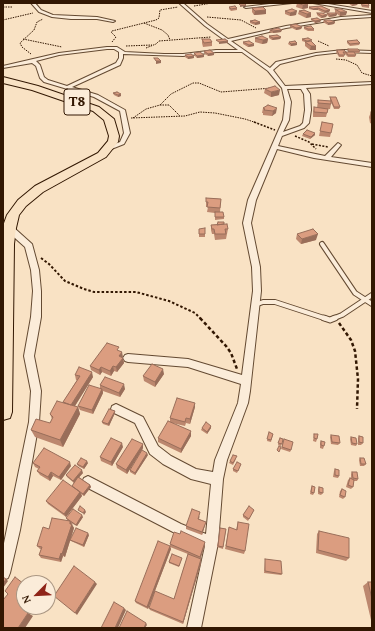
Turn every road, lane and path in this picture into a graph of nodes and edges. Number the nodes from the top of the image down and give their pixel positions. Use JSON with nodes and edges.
{"nodes":[{"id":1,"x":33,"y":3,"type":"edge"},
{"id":2,"x":212,"y":3,"type":"edge"},
{"id":3,"x":290,"y":3,"type":"edge"},
{"id":4,"x":315,"y":3,"type":"edge"},
{"id":5,"x":183,"y":5,"type":"edge"},
{"id":6,"x":3,"y":7,"type":"edge"},
{"id":7,"x":12,"y":7,"type":"dead end"},
{"id":8,"x":246,"y":7,"type":"edge"},
{"id":9,"x":40,"y":11,"type":"junction"},
{"id":10,"x":372,"y":12,"type":"edge"},
{"id":11,"x":52,"y":16,"type":"junction"},
{"id":12,"x":372,"y":16,"type":"edge"},
{"id":13,"x":198,"y":18,"type":"junction"},
{"id":14,"x":3,"y":20,"type":"edge"},
{"id":15,"x":113,"y":21,"type":"dead end"},
{"id":16,"x":143,"y":23,"type":"junction"},
{"id":17,"x":264,"y":31,"type":"junction"},
{"id":18,"x":220,"y":34,"type":"junction"},
{"id":19,"x":24,"y":39,"type":"junction"},
{"id":20,"x":170,"y":40,"type":"junction"},
{"id":21,"x":229,"y":40,"type":"junction"},
{"id":22,"x":318,"y":41,"type":"dead end"},
{"id":23,"x":153,"y":45,"type":"junction"},
{"id":24,"x":105,"y":48,"type":"junction"},
{"id":25,"x":116,"y":48,"type":"junction"},
{"id":26,"x":76,"y":52,"type":"junction"},
{"id":27,"x":121,"y":52,"type":"junction"},
{"id":28,"x":242,"y":52,"type":"junction"},
{"id":29,"x":333,"y":52,"type":"junction"},
{"id":30,"x":372,"y":52,"type":"edge"},
{"id":31,"x":320,"y":53,"type":"junction"},
{"id":32,"x":144,"y":54,"type":"junction"},
{"id":33,"x":39,"y":60,"type":"junction"},
{"id":34,"x":33,"y":62,"type":"junction"},
{"id":35,"x":3,"y":67,"type":"edge"},
{"id":36,"x":270,"y":70,"type":"junction"},
{"id":37,"x":372,"y":76,"type":"edge"},
{"id":38,"x":3,"y":80,"type":"edge"},
{"id":39,"x":372,"y":83,"type":"edge"},
{"id":40,"x":302,"y":86,"type":"junction"},
{"id":41,"x":69,"y":87,"type":"junction"},
{"id":42,"x":284,"y":87,"type":"junction"},
{"id":43,"x":160,"y":105,"type":"junction"},
{"id":44,"x":181,"y":117,"type":"junction"},
{"id":45,"x":123,"y":118,"type":"junction"},
{"id":46,"x":133,"y":118,"type":"junction"},
{"id":47,"x":281,"y":133,"type":"junction"},
{"id":48,"x":311,"y":144,"type":"junction"},
{"id":49,"x":275,"y":147,"type":"junction"},
{"id":50,"x":336,"y":147,"type":"joint"},
{"id":51,"x":105,"y":152,"type":"junction"},
{"id":52,"x":326,"y":158,"type":"junction"},
{"id":53,"x":372,"y":165,"type":"edge"},
{"id":54,"x":9,"y":228,"type":"junction"},
{"id":55,"x":322,"y":244,"type":"dead end"},
{"id":56,"x":30,"y":250,"type":"junction"},
{"id":57,"x":372,"y":294,"type":"edge"},
{"id":58,"x":364,"y":300,"type":"junction"},
{"id":59,"x":372,"y":304,"type":"edge"},
{"id":60,"x":255,"y":305,"type":"junction"},
{"id":61,"x":336,"y":319,"type":"junction"},
{"id":62,"x":128,"y":358,"type":"dead end"},
{"id":63,"x":243,"y":380,"type":"junction"},
{"id":64,"x":116,"y":409,"type":"dead end"},
{"id":65,"x":357,"y":409,"type":"dead end"},
{"id":66,"x":3,"y":412,"type":"edge"},
{"id":67,"x":217,"y":479,"type":"junction"},
{"id":68,"x":88,"y":482,"type":"edge"},
{"id":69,"x":212,"y":543,"type":"junction"},
{"id":70,"x":3,"y":574,"type":"edge"},
{"id":71,"x":194,"y":628,"type":"edge"}],
"edges":[{"from":1,"to":9,"type":"street"},
{"from":2,"to":5,"type":"path"},
{"from":3,"to":8,"type":"street"},
{"from":4,"to":10,"type":"street"},
{"from":5,"to":13,"type":"street"},
{"from":5,"to":16,"type":"path"},
{"from":6,"to":7,"type":"path"},
{"from":9,"to":11,"type":"street"},
{"from":9,"to":14,"type":"path"},
{"from":11,"to":15,"type":"street"},
{"from":11,"to":19,"type":"path"},
{"from":12,"to":17,"type":"street"},
{"from":13,"to":17,"type":"path"},
{"from":13,"to":18,"type":"street"},
{"from":16,"to":20,"type":"path"},
{"from":16,"to":24,"type":"path"},
{"from":17,"to":21,"type":"street"},
{"from":18,"to":20,"type":"path"},
{"from":18,"to":21,"type":"street"},
{"from":19,"to":26,"type":"path"},
{"from":19,"to":33,"type":"path"},
{"from":20,"to":23,"type":"path"},
{"from":21,"to":28,"type":"street"},
{"from":22,"to":29,"type":"path"},
{"from":23,"to":25,"type":"path"},
{"from":23,"to":32,"type":"path"},
{"from":24,"to":25,"type":"street"},
{"from":24,"to":26,"type":"street"},
{"from":25,"to":27,"type":"street"},
{"from":26,"to":33,"type":"street"},
{"from":27,"to":32,"type":"street"},
{"from":27,"to":41,"type":"street"},
{"from":28,"to":32,"type":"street"},
{"from":28,"to":36,"type":"street"},
{"from":29,"to":30,"type":"street"},
{"from":29,"to":31,"type":"street"},
{"from":31,"to":36,"type":"street"},
{"from":31,"to":37,"type":"path"},
{"from":33,"to":34,"type":"street"},
{"from":34,"to":35,"type":"street"},
{"from":34,"to":41,"type":"street"},
{"from":36,"to":42,"type":"street"},
{"from":38,"to":51,"type":"highway","number":"T8"},
{"from":39,"to":40,"type":"street"},
{"from":40,"to":42,"type":"street"},
{"from":40,"to":47,"type":"street"},
{"from":41,"to":45,"type":"street"},
{"from":42,"to":43,"type":"path"},
{"from":42,"to":47,"type":"street"},
{"from":43,"to":44,"type":"path"},
{"from":43,"to":46,"type":"path"},
{"from":44,"to":46,"type":"path"},
{"from":44,"to":47,"type":"path"},
{"from":45,"to":46,"type":"path"},
{"from":45,"to":51,"type":"street"},
{"from":47,"to":48,"type":"path"},
{"from":47,"to":49,"type":"street"},
{"from":48,"to":50,"type":"path"},
{"from":48,"to":52,"type":"path"},
{"from":49,"to":52,"type":"street"},
{"from":49,"to":60,"type":"street"},
{"from":50,"to":52,"type":"street"},
{"from":51,"to":54,"type":"highway"},
{"from":52,"to":53,"type":"street"},
{"from":54,"to":56,"type":"street"},
{"from":54,"to":66,"type":"highway"},
{"from":55,"to":58,"type":"lane"},
{"from":56,"to":63,"type":"path"},
{"from":56,"to":70,"type":"street"},
{"from":57,"to":58,"type":"lane"},
{"from":58,"to":59,"type":"lane"},
{"from":58,"to":61,"type":"lane"},
{"from":60,"to":61,"type":"lane"},
{"from":60,"to":63,"type":"street"},
{"from":61,"to":65,"type":"path"},
{"from":62,"to":63,"type":"street"},
{"from":63,"to":67,"type":"street"},
{"from":64,"to":67,"type":"street"},
{"from":67,"to":69,"type":"street"},
{"from":68,"to":69,"type":"street"},
{"from":69,"to":71,"type":"street"}]}
